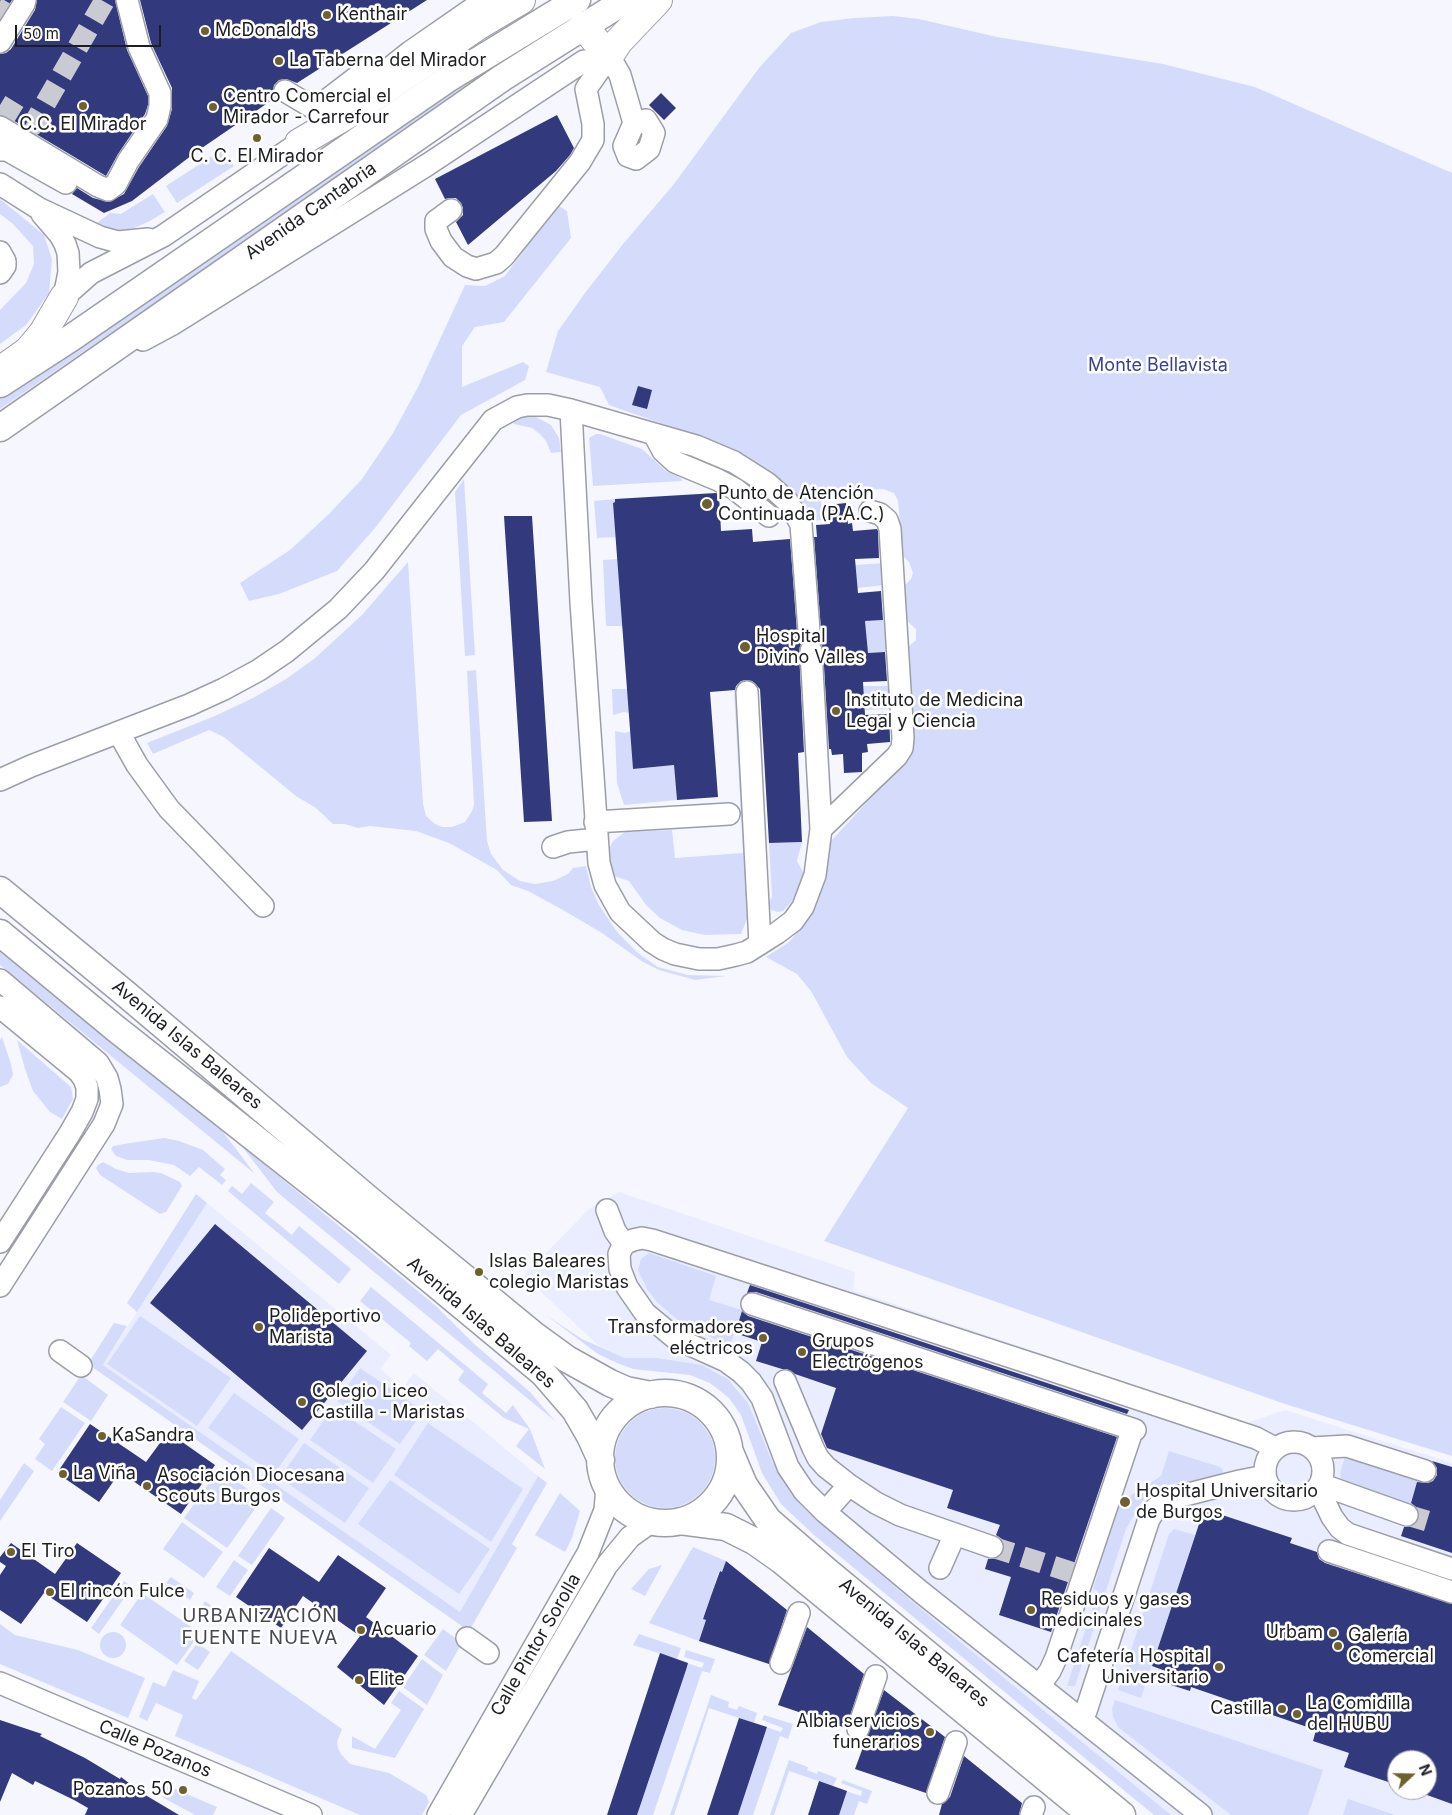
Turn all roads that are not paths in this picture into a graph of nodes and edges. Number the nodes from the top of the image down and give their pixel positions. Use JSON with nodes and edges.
{"nodes":[{"id":1,"x":25,"y":0,"type":"edge"},
{"id":2,"x":127,"y":0,"type":"edge"},
{"id":3,"x":460,"y":0,"type":"edge"},
{"id":4,"x":485,"y":0,"type":"edge"},
{"id":5,"x":521,"y":0,"type":"edge"},
{"id":6,"x":577,"y":0,"type":"edge"},
{"id":7,"x":626,"y":0,"type":"edge"},
{"id":8,"x":658,"y":0,"type":"edge"},
{"id":9,"x":583,"y":26,"type":"junction"},
{"id":10,"x":0,"y":42,"type":"edge"},
{"id":11,"x":596,"y":59,"type":"junction"},
{"id":12,"x":285,"y":91,"type":"dead end"},
{"id":13,"x":634,"y":123,"type":"dead end"},
{"id":14,"x":0,"y":127,"type":"edge"},
{"id":15,"x":299,"y":144,"type":"junction"},
{"id":16,"x":0,"y":150,"type":"edge"},
{"id":17,"x":135,"y":153,"type":"junction"},
{"id":18,"x":1,"y":184,"type":"edge"},
{"id":19,"x":38,"y":208,"type":"junction"},
{"id":20,"x":451,"y":210,"type":"dead end"},
{"id":21,"x":162,"y":236,"type":"junction"},
{"id":22,"x":0,"y":252,"type":"edge"},
{"id":23,"x":0,"y":272,"type":"edge"},
{"id":24,"x":64,"y":297,"type":"junction"},
{"id":25,"x":91,"y":364,"type":"junction"},
{"id":26,"x":0,"y":371,"type":"edge"},
{"id":27,"x":0,"y":384,"type":"edge"},
{"id":28,"x":571,"y":410,"type":"junction"},
{"id":29,"x":0,"y":428,"type":"edge"},
{"id":30,"x":654,"y":434,"type":"junction"},
{"id":31,"x":870,"y":511,"type":"dead end"},
{"id":32,"x":768,"y":516,"type":"dead end"},
{"id":33,"x":747,"y":692,"type":"dead end"},
{"id":34,"x":119,"y":733,"type":"junction"},
{"id":35,"x":0,"y":780,"type":"edge"},
{"id":36,"x":729,"y":814,"type":"dead end"},
{"id":37,"x":821,"y":829,"type":"junction"},
{"id":38,"x":596,"y":831,"type":"junction"},
{"id":39,"x":553,"y":846,"type":"dead end"},
{"id":40,"x":0,"y":890,"type":"edge"},
{"id":41,"x":263,"y":906,"type":"dead end"},
{"id":42,"x":0,"y":914,"type":"edge"},
{"id":43,"x":0,"y":933,"type":"edge"},
{"id":44,"x":760,"y":944,"type":"junction"},
{"id":45,"x":0,"y":980,"type":"edge"},
{"id":46,"x":0,"y":1007,"type":"edge"},
{"id":47,"x":54,"y":1159,"type":"junction"},
{"id":48,"x":73,"y":1172,"type":"junction"},
{"id":49,"x":606,"y":1210,"type":"dead end"},
{"id":50,"x":367,"y":1213,"type":"junction"},
{"id":51,"x":0,"y":1242,"type":"edge"},
{"id":52,"x":624,"y":1244,"type":"junction"},
{"id":53,"x":0,"y":1286,"type":"edge"},
{"id":54,"x":752,"y":1304,"type":"dead end"},
{"id":55,"x":60,"y":1351,"type":"dead end"},
{"id":56,"x":81,"y":1366,"type":"dead end"},
{"id":57,"x":784,"y":1380,"type":"dead end"},
{"id":58,"x":652,"y":1395,"type":"junction"},
{"id":59,"x":1275,"y":1448,"type":"junction"},
{"id":60,"x":1312,"y":1448,"type":"junction"},
{"id":61,"x":730,"y":1452,"type":"junction"},
{"id":62,"x":601,"y":1460,"type":"junction"},
{"id":63,"x":1424,"y":1471,"type":"dead end"},
{"id":64,"x":1265,"y":1476,"type":"junction"},
{"id":65,"x":849,"y":1485,"type":"junction"},
{"id":66,"x":1319,"y":1486,"type":"junction"},
{"id":67,"x":607,"y":1487,"type":"junction"},
{"id":68,"x":825,"y":1512,"type":"junction"},
{"id":69,"x":1407,"y":1515,"type":"tunnel mouth"},
{"id":70,"x":680,"y":1521,"type":"junction"},
{"id":71,"x":651,"y":1522,"type":"junction"},
{"id":72,"x":955,"y":1534,"type":"junction"},
{"id":73,"x":992,"y":1547,"type":"tunnel mouth"},
{"id":74,"x":1329,"y":1551,"type":"dead end"},
{"id":75,"x":940,"y":1568,"type":"dead end"},
{"id":76,"x":1452,"y":1569,"type":"edge"},
{"id":77,"x":1452,"y":1592,"type":"edge"},
{"id":78,"x":798,"y":1613,"type":"dead end"},
{"id":79,"x":467,"y":1638,"type":"dead end"},
{"id":80,"x":488,"y":1653,"type":"dead end"},
{"id":81,"x":781,"y":1663,"type":"dead end"},
{"id":82,"x":876,"y":1676,"type":"dead end"},
{"id":83,"x":0,"y":1683,"type":"edge"},
{"id":84,"x":1039,"y":1686,"type":"junction"},
{"id":85,"x":0,"y":1698,"type":"edge"},
{"id":86,"x":1080,"y":1719,"type":"junction"},
{"id":87,"x":858,"y":1729,"type":"dead end"},
{"id":88,"x":956,"y":1742,"type":"dead end"},
{"id":89,"x":938,"y":1794,"type":"dead end"},
{"id":90,"x":453,"y":1808,"type":"edge"},
{"id":91,"x":278,"y":1815,"type":"edge"},
{"id":92,"x":310,"y":1815,"type":"edge"},
{"id":93,"x":1091,"y":1815,"type":"edge"},
{"id":94,"x":1122,"y":1815,"type":"edge"},
{"id":95,"x":1201,"y":1815,"type":"edge"}],
"edges":[{"from":1,"to":10,"type":"street"},
{"from":2,"to":17,"type":"street"},
{"from":3,"to":12,"type":"street"},
{"from":4,"to":15,"type":"street"},
{"from":5,"to":15,"type":"highway"},
{"from":6,"to":27,"type":"main road","name":"Avenida Cantabria"},
{"from":7,"to":9,"type":"main road","name":"Avenida Cantabria"},
{"from":8,"to":11,"type":"highway"},
{"from":9,"to":11,"type":"highway"},
{"from":9,"to":25,"type":"main road","name":"Avenida Cantabria"},
{"from":11,"to":13,"type":"street"},
{"from":11,"to":20,"type":"street"},
{"from":11,"to":25,"type":"street"},
{"from":14,"to":17,"type":"street"},
{"from":15,"to":21,"type":"street"},
{"from":16,"to":17,"type":"street"},
{"from":18,"to":19,"type":"street"},
{"from":19,"to":21,"type":"street"},
{"from":19,"to":24,"type":"street"},
{"from":21,"to":24,"type":"street"},
{"from":22,"to":23,"type":"street"},
{"from":24,"to":26,"type":"highway"},
{"from":25,"to":29,"type":"main road","name":"Avenida Cantabria"},
{"from":28,"to":30,"type":"street"},
{"from":28,"to":34,"type":"street"},
{"from":28,"to":38,"type":"street"},
{"from":30,"to":32,"type":"street"},
{"from":30,"to":37,"type":"street"},
{"from":31,"to":37,"type":"street"},
{"from":33,"to":44,"type":"street"},
{"from":34,"to":35,"type":"street"},
{"from":34,"to":41,"type":"street"},
{"from":36,"to":38,"type":"street"},
{"from":37,"to":44,"type":"street"},
{"from":38,"to":39,"type":"street"},
{"from":38,"to":44,"type":"street"},
{"from":40,"to":50,"type":"main road","name":"Avenida Islas Baleares"},
{"from":42,"to":50,"type":"main road","name":"Avenida Islas Baleares"},
{"from":43,"to":50,"type":"main road","name":"Avenida Islas Baleares"},
{"from":45,"to":48,"type":"street"},
{"from":46,"to":47,"type":"street"},
{"from":47,"to":48,"type":"street"},
{"from":47,"to":51,"type":"street"},
{"from":48,"to":53,"type":"street"},
{"from":49,"to":52,"type":"street"},
{"from":50,"to":58,"type":"main road","name":"Avenida Islas Baleares"},
{"from":50,"to":62,"type":"main road","name":"Avenida Islas Baleares"},
{"from":52,"to":59,"type":"street"},
{"from":52,"to":68,"type":"street"},
{"from":54,"to":84,"type":"street"},
{"from":55,"to":56,"type":"street"},
{"from":57,"to":65,"type":"street"},
{"from":58,"to":61,"type":"main road"},
{"from":58,"to":62,"type":"main road"},
{"from":59,"to":60,"type":"street"},
{"from":59,"to":64,"type":"street"},
{"from":60,"to":63,"type":"street"},
{"from":60,"to":66,"type":"street"},
{"from":61,"to":70,"type":"main road"},
{"from":61,"to":94,"type":"main road","name":"Avenida Islas Baleares"},
{"from":62,"to":67,"type":"main road"},
{"from":64,"to":66,"type":"street"},
{"from":64,"to":86,"type":"street"},
{"from":65,"to":68,"type":"street"},
{"from":65,"to":72,"type":"street"},
{"from":66,"to":69,"type":"street"},
{"from":66,"to":76,"type":"street"},
{"from":67,"to":71,"type":"main road"},
{"from":67,"to":90,"type":"street","name":"Calle Pintor Sorolla"},
{"from":68,"to":84,"type":"street"},
{"from":70,"to":71,"type":"main road"},
{"from":70,"to":93,"type":"main road","name":"Avenida Islas Baleares"},
{"from":71,"to":90,"type":"street","name":"Calle Pintor Sorolla"},
{"from":72,"to":73,"type":"street"},
{"from":72,"to":75,"type":"street"},
{"from":74,"to":77,"type":"street"},
{"from":78,"to":81,"type":"street"},
{"from":79,"to":80,"type":"street"},
{"from":82,"to":87,"type":"street"},
{"from":83,"to":92,"type":"street","name":"Calle Pozanos"},
{"from":84,"to":86,"type":"street"},
{"from":85,"to":91,"type":"street","name":"Calle Pozanos"},
{"from":86,"to":95,"type":"street"},
{"from":88,"to":89,"type":"street"}]}
